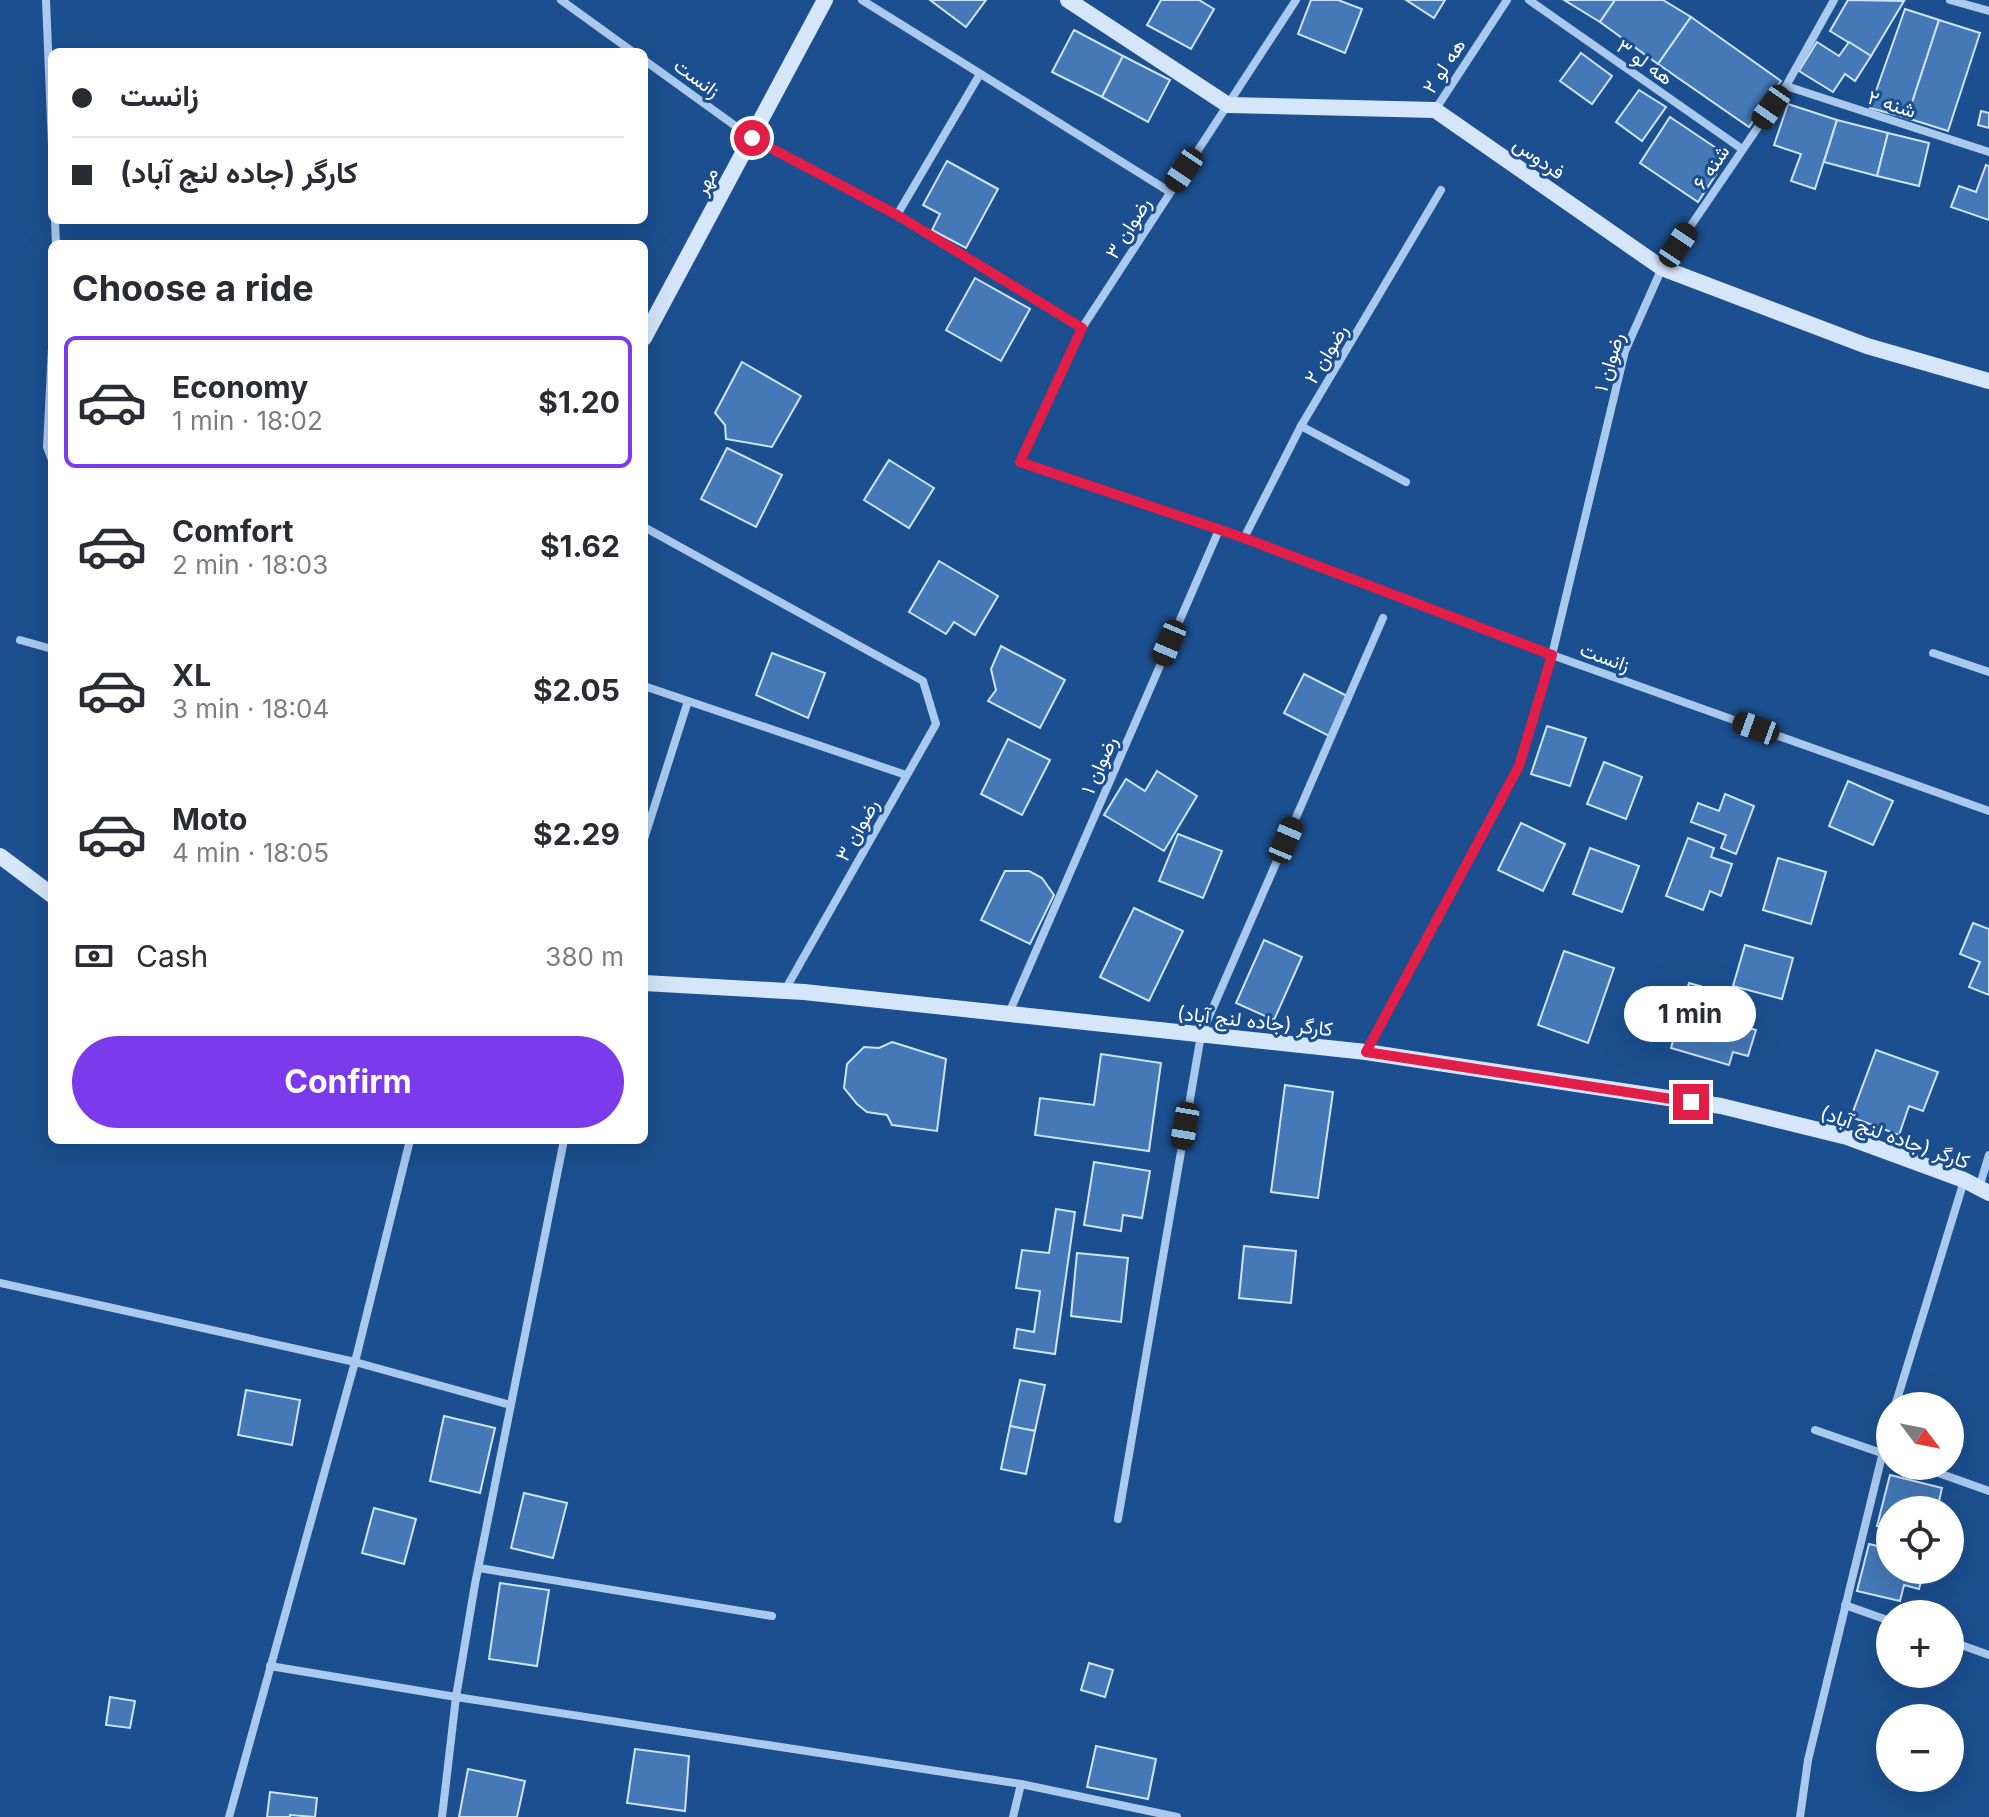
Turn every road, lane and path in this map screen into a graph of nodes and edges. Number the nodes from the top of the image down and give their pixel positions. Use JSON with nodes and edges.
{"nodes":[{"id":1,"x":46,"y":0,"type":"edge"},
{"id":2,"x":561,"y":0,"type":"edge"},
{"id":3,"x":825,"y":0,"type":"edge"},
{"id":4,"x":862,"y":0,"type":"edge"},
{"id":5,"x":1296,"y":0,"type":"edge"},
{"id":6,"x":1507,"y":0,"type":"edge"},
{"id":7,"x":1529,"y":0,"type":"edge"},
{"id":8,"x":1834,"y":0,"type":"edge"},
{"id":9,"x":1950,"y":0,"type":"edge"},
{"id":10,"x":1071,"y":1,"type":"edge"},
{"id":11,"x":1989,"y":11,"type":"edge"},
{"id":12,"x":48,"y":48,"type":"edge"},
{"id":13,"x":627,"y":48,"type":"edge"},
{"id":14,"x":648,"y":63,"type":"edge"},
{"id":15,"x":980,"y":74,"type":"junction"},
{"id":16,"x":1786,"y":86,"type":"junction"},
{"id":17,"x":1228,"y":105,"type":"junction"},
{"id":18,"x":1435,"y":110,"type":"junction"},
{"id":19,"x":752,"y":138,"type":"junction"},
{"id":20,"x":1742,"y":149,"type":"junction"},
{"id":21,"x":1989,"y":152,"type":"edge"},
{"id":22,"x":1441,"y":190,"type":"dead end"},
{"id":23,"x":1170,"y":192,"type":"junction"},
{"id":24,"x":897,"y":215,"type":"junction"},
{"id":25,"x":1662,"y":268,"type":"junction"},
{"id":26,"x":1082,"y":328,"type":"junction"},
{"id":27,"x":648,"y":331,"type":"edge"},
{"id":28,"x":1989,"y":381,"type":"edge"},
{"id":29,"x":1301,"y":426,"type":"junction"},
{"id":30,"x":48,"y":427,"type":"edge"},
{"id":31,"x":48,"y":450,"type":"edge"},
{"id":32,"x":1406,"y":482,"type":"dead end"},
{"id":33,"x":648,"y":529,"type":"edge"},
{"id":34,"x":1219,"y":530,"type":"junction"},
{"id":35,"x":1244,"y":538,"type":"junction"},
{"id":36,"x":1383,"y":618,"type":"dead end"},
{"id":37,"x":20,"y":640,"type":"dead end"},
{"id":38,"x":48,"y":648,"type":"edge"},
{"id":39,"x":1933,"y":653,"type":"dead end"},
{"id":40,"x":1552,"y":655,"type":"junction"},
{"id":41,"x":1989,"y":672,"type":"edge"},
{"id":42,"x":648,"y":687,"type":"edge"},
{"id":43,"x":688,"y":701,"type":"junction"},
{"id":44,"x":906,"y":775,"type":"junction"},
{"id":45,"x":1989,"y":811,"type":"edge"},
{"id":46,"x":648,"y":826,"type":"edge"},
{"id":47,"x":0,"y":856,"type":"edge"},
{"id":48,"x":48,"y":892,"type":"edge"},
{"id":49,"x":648,"y":983,"type":"edge"},
{"id":50,"x":784,"y":991,"type":"junction"},
{"id":51,"x":1009,"y":1013,"type":"junction"},
{"id":52,"x":1201,"y":1035,"type":"junction"},
{"id":53,"x":1366,"y":1052,"type":"junction"},
{"id":54,"x":409,"y":1144,"type":"edge"},
{"id":55,"x":563,"y":1144,"type":"edge"},
{"id":56,"x":1989,"y":1155,"type":"edge"},
{"id":57,"x":1977,"y":1187,"type":"edge"},
{"id":58,"x":0,"y":1283,"type":"edge"},
{"id":59,"x":355,"y":1362,"type":"junction"},
{"id":60,"x":1900,"y":1392,"type":"edge"},
{"id":61,"x":510,"y":1405,"type":"junction"},
{"id":62,"x":1815,"y":1430,"type":"dead end"},
{"id":63,"x":1876,"y":1451,"type":"edge"},
{"id":64,"x":1879,"y":1480,"type":"edge"},
{"id":65,"x":1958,"y":1480,"type":"edge"},
{"id":66,"x":1989,"y":1491,"type":"edge"},
{"id":67,"x":1118,"y":1519,"type":"dead end"},
{"id":68,"x":479,"y":1568,"type":"junction"},
{"id":69,"x":1845,"y":1605,"type":"junction"},
{"id":70,"x":772,"y":1616,"type":"dead end"},
{"id":71,"x":1876,"y":1616,"type":"edge"},
{"id":72,"x":1964,"y":1646,"type":"edge"},
{"id":73,"x":1989,"y":1655,"type":"edge"},
{"id":74,"x":270,"y":1666,"type":"junction"},
{"id":75,"x":456,"y":1697,"type":"junction"},
{"id":76,"x":1021,"y":1784,"type":"junction"},
{"id":77,"x":229,"y":1817,"type":"edge"},
{"id":78,"x":442,"y":1817,"type":"edge"},
{"id":79,"x":1013,"y":1817,"type":"edge"},
{"id":80,"x":1177,"y":1817,"type":"edge"},
{"id":81,"x":1800,"y":1817,"type":"edge"}],
"edges":[{"from":1,"to":12,"type":"street"},
{"from":2,"to":13,"type":"street"},
{"from":3,"to":19,"type":"street","name":"مهر"},
{"from":4,"to":15,"type":"street"},
{"from":5,"to":17,"type":"street","name":"رضوان ۳"},
{"from":6,"to":18,"type":"street","name":"هه لو ۲"},
{"from":7,"to":20,"type":"street","name":"هه لو ۳"},
{"from":8,"to":16,"type":"street","name":"شنه ۶"},
{"from":9,"to":11,"type":"street"},
{"from":10,"to":17,"type":"street"},
{"from":14,"to":19,"type":"street","name":"زانست"},
{"from":15,"to":23,"type":"street"},
{"from":15,"to":24,"type":"street"},
{"from":16,"to":20,"type":"street","name":"شنه ۶"},
{"from":16,"to":21,"type":"street","name":"شنه ۲"},
{"from":17,"to":18,"type":"street"},
{"from":17,"to":23,"type":"street","name":"رضوان ۳"},
{"from":18,"to":25,"type":"street","name":"فردوس"},
{"from":19,"to":24,"type":"street","name":"زانست"},
{"from":19,"to":27,"type":"street","name":"مهر"},
{"from":20,"to":25,"type":"street","name":"شنه ۶"},
{"from":22,"to":29,"type":"street","name":"رضوان ۲"},
{"from":23,"to":26,"type":"street","name":"رضوان ۳"},
{"from":24,"to":26,"type":"street","name":"زانست"},
{"from":25,"to":28,"type":"street","name":"فردوس"},
{"from":25,"to":40,"type":"street","name":"رضوان ۱"},
{"from":26,"to":34,"type":"street","name":"زانست"},
{"from":29,"to":32,"type":"street"},
{"from":29,"to":35,"type":"street","name":"رضوان ۲"},
{"from":30,"to":31,"type":"street"},
{"from":33,"to":44,"type":"street","name":"رضوان ۳"},
{"from":34,"to":35,"type":"street","name":"زانست"},
{"from":34,"to":51,"type":"street","name":"رضوان ۱"},
{"from":35,"to":40,"type":"street","name":"زانست"},
{"from":36,"to":52,"type":"street"},
{"from":37,"to":38,"type":"street"},
{"from":39,"to":41,"type":"street"},
{"from":40,"to":45,"type":"street","name":"زانست"},
{"from":40,"to":53,"type":"street","name":"رضوان ۱"},
{"from":42,"to":43,"type":"street"},
{"from":43,"to":44,"type":"street"},
{"from":43,"to":46,"type":"street"},
{"from":44,"to":50,"type":"street","name":"رضوان ۳"},
{"from":47,"to":48,"type":"street"},
{"from":49,"to":50,"type":"street","name":"کارگر (جاده لنج آباد)"},
{"from":50,"to":51,"type":"street","name":"کارگر (جاده لنج آباد)"},
{"from":51,"to":52,"type":"street","name":"کارگر (جاده لنج آباد)"},
{"from":52,"to":53,"type":"street","name":"کارگر (جاده لنج آباد)"},
{"from":52,"to":67,"type":"street"},
{"from":53,"to":57,"type":"street","name":"کارگر (جاده لنج آباد)"},
{"from":54,"to":59,"type":"street"},
{"from":55,"to":61,"type":"street"},
{"from":56,"to":57,"type":"street"},
{"from":57,"to":60,"type":"street"},
{"from":58,"to":59,"type":"street"},
{"from":59,"to":61,"type":"street"},
{"from":59,"to":74,"type":"street"},
{"from":61,"to":68,"type":"street"},
{"from":62,"to":63,"type":"street"},
{"from":64,"to":69,"type":"street"},
{"from":65,"to":66,"type":"street"},
{"from":68,"to":70,"type":"street"},
{"from":68,"to":75,"type":"street"},
{"from":69,"to":71,"type":"street"},
{"from":69,"to":81,"type":"street"},
{"from":72,"to":73,"type":"street"},
{"from":74,"to":75,"type":"street"},
{"from":74,"to":77,"type":"street"},
{"from":75,"to":76,"type":"street"},
{"from":75,"to":78,"type":"street"},
{"from":76,"to":79,"type":"street"},
{"from":76,"to":80,"type":"street"}]}
